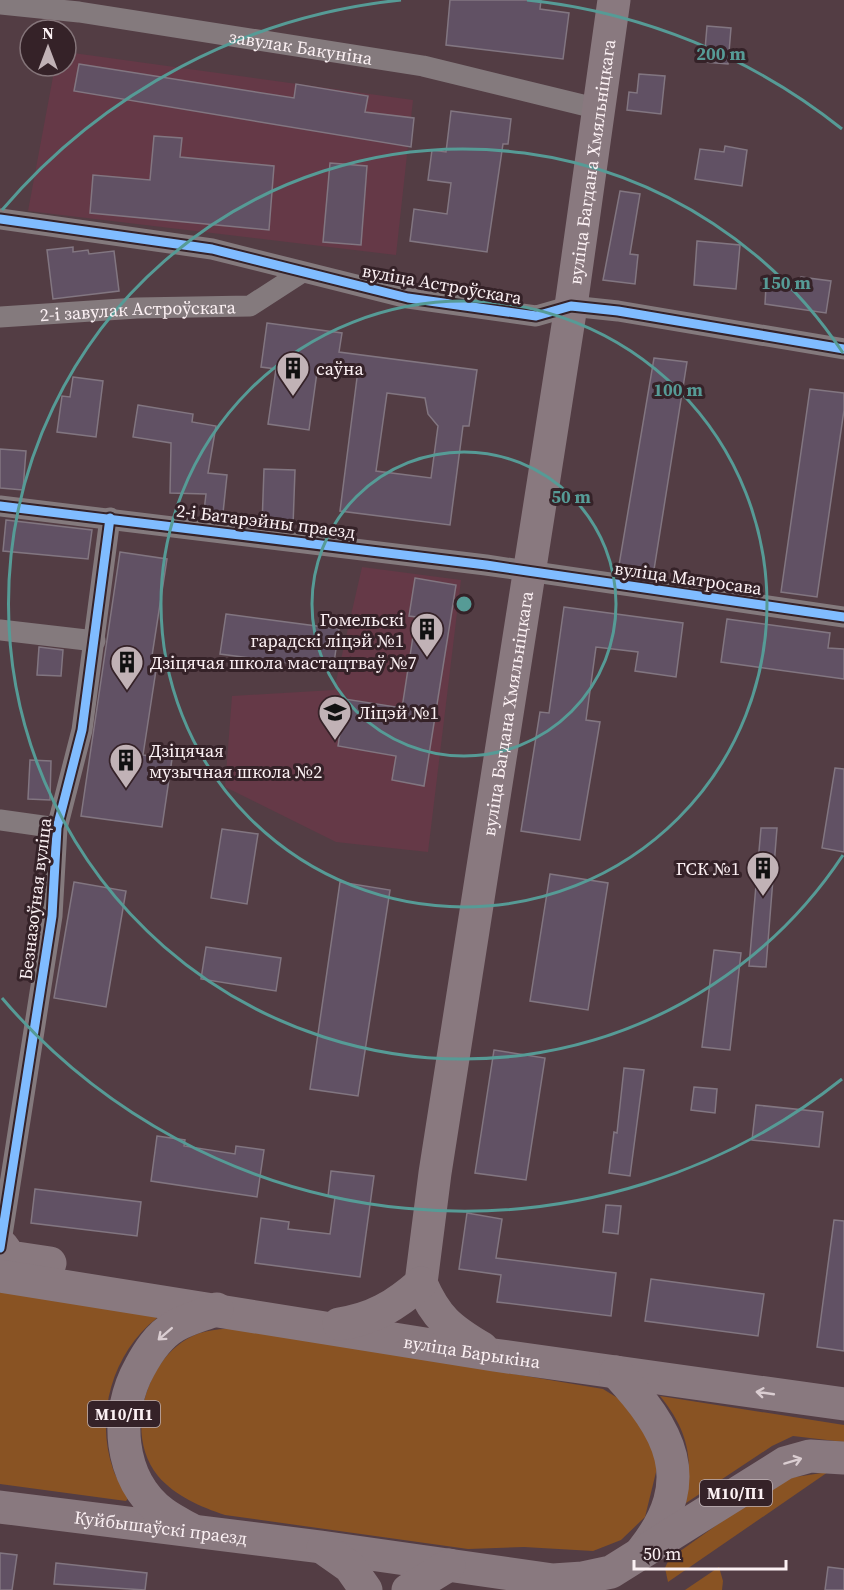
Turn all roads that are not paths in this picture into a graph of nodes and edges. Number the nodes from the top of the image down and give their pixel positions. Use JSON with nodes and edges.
{"nodes":[{"id":1,"x":614,"y":0,"type":"edge"},
{"id":2,"x":0,"y":4,"type":"edge"},
{"id":3,"x":599,"y":109,"type":"junction"},
{"id":4,"x":0,"y":219,"type":"edge"},
{"id":5,"x":301,"y":273,"type":"junction"},
{"id":6,"x":571,"y":306,"type":"junction"},
{"id":7,"x":0,"y":317,"type":"edge"},
{"id":8,"x":844,"y":350,"type":"edge"},
{"id":9,"x":0,"y":506,"type":"edge"},
{"id":10,"x":110,"y":518,"type":"junction"},
{"id":11,"x":528,"y":572,"type":"junction"},
{"id":12,"x":844,"y":617,"type":"edge"},
{"id":13,"x":0,"y":630,"type":"edge"},
{"id":14,"x":95,"y":641,"type":"junction"},
{"id":15,"x":0,"y":820,"type":"edge"},
{"id":16,"x":57,"y":828,"type":"junction"},
{"id":17,"x":1,"y":1257,"type":"edge"},
{"id":18,"x":421,"y":1283,"type":"junction"},
{"id":19,"x":217,"y":1309,"type":"junction"},
{"id":20,"x":323,"y":1327,"type":"junction"},
{"id":21,"x":494,"y":1355,"type":"junction"},
{"id":22,"x":616,"y":1372,"type":"junction"},
{"id":23,"x":844,"y":1404,"type":"edge"},
{"id":24,"x":844,"y":1458,"type":"edge"},
{"id":25,"x":0,"y":1507,"type":"edge"},
{"id":26,"x":197,"y":1533,"type":"junction"},
{"id":27,"x":321,"y":1547,"type":"junction"},
{"id":28,"x":637,"y":1558,"type":"junction"},
{"id":29,"x":449,"y":1565,"type":"junction"},
{"id":30,"x":366,"y":1590,"type":"edge"},
{"id":31,"x":408,"y":1590,"type":"edge"}],
"edges":[{"from":1,"to":3,"type":"main road","name":"вуліца Багдана Хмяльніцкага"},
{"from":2,"to":3,"type":"street","name":"завулак Бакуніна"},
{"from":3,"to":6,"type":"main road","name":"вуліца Багдана Хмяльніцкага"},
{"from":4,"to":5,"type":"street","name":"вуліца Астроўскага"},
{"from":5,"to":6,"type":"street","name":"вуліца Астроўскага"},
{"from":5,"to":7,"type":"street","name":"2-і завулак Астроўскага"},
{"from":6,"to":8,"type":"street","name":"вуліца Астроўскага"},
{"from":6,"to":11,"type":"main road","name":"вуліца Багдана Хмяльніцкага"},
{"from":9,"to":10,"type":"street","name":"2-і Батарэйны праезд"},
{"from":10,"to":11,"type":"street","name":"2-і Батарэйны праезд"},
{"from":10,"to":14,"type":"street","name":"Безназоўная вуліца"},
{"from":11,"to":12,"type":"street","name":"вуліца Матросава"},
{"from":11,"to":18,"type":"main road","name":"вуліца Багдана Хмяльніцкага"},
{"from":13,"to":14,"type":"street"},
{"from":14,"to":16,"type":"street","name":"Безназоўная вуліца"},
{"from":15,"to":16,"type":"street"},
{"from":16,"to":17,"type":"street","name":"Безназоўная вуліца"},
{"from":17,"to":19,"type":"main road","name":"вуліца Барыкіна"},
{"from":18,"to":20,"type":"main road"},
{"from":18,"to":21,"type":"main road"},
{"from":19,"to":20,"type":"main road","name":"вуліца Барыкіна"},
{"from":19,"to":26,"type":"main road","number":"М10/П1","one_way":true},
{"from":20,"to":21,"type":"main road","name":"вуліца Барыкіна"},
{"from":21,"to":22,"type":"main road","name":"вуліца Барыкіна"},
{"from":23,"to":22,"type":"main road","name":"вуліца Барыкіна","one_way":true},
{"from":22,"to":28,"type":"main road","number":"М10/П1"},
{"from":28,"to":24,"type":"main road","number":"М10/П1","one_way":true},
{"from":25,"to":26,"type":"main road","name":"Куйбышаўскі праезд","number":"М10/П1"},
{"from":26,"to":27,"type":"main road","name":"Куйбышаўскі праезд","number":"М10/П1"},
{"from":27,"to":29,"type":"main road","number":"М10/П1"},
{"from":27,"to":30,"type":"main road"},
{"from":28,"to":29,"type":"main road","number":"М10/П1"},
{"from":29,"to":31,"type":"main road"}]}
